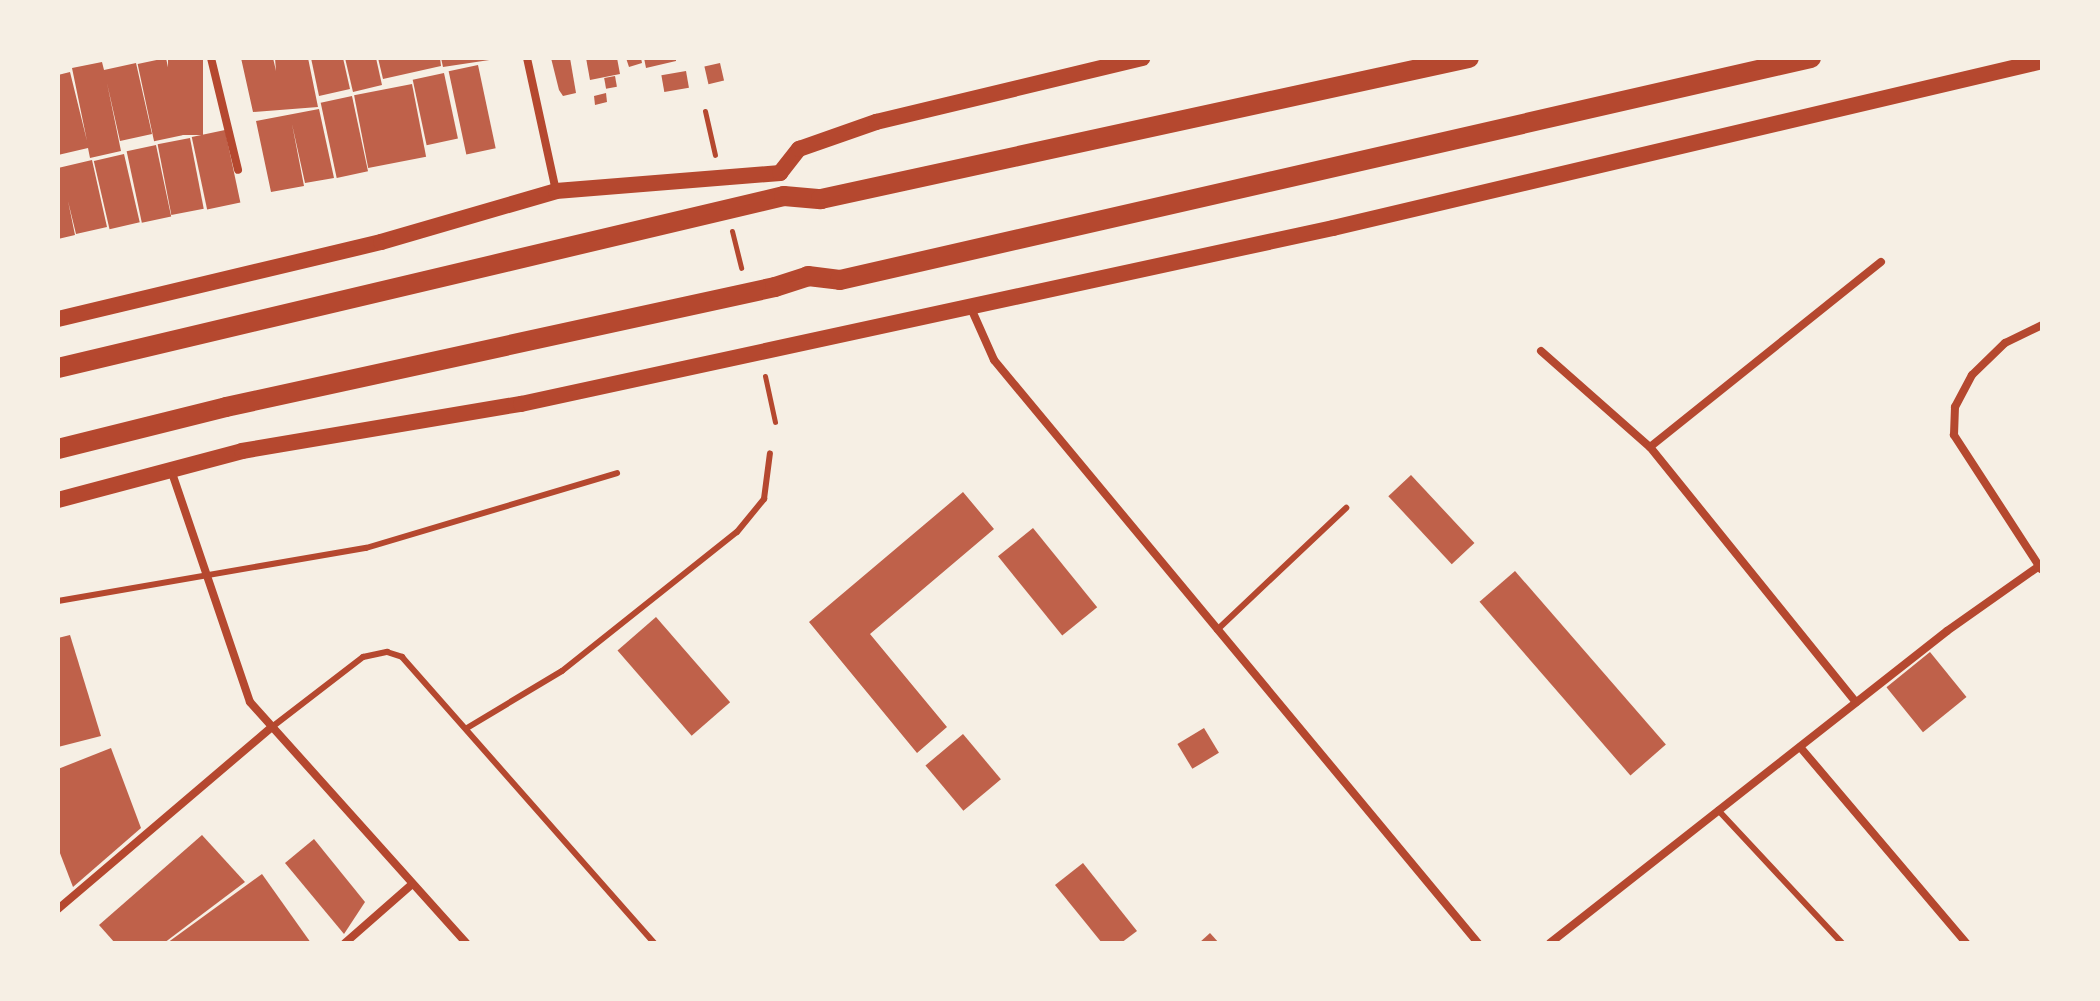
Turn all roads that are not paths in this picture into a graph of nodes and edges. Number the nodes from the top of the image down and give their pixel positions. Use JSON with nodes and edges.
{"nodes":[{"id":1,"x":211,"y":58,"type":"edge"},
{"id":2,"x":527,"y":58,"type":"edge"},
{"id":3,"x":1142,"y":58,"type":"edge"},
{"id":4,"x":1469,"y":58,"type":"edge"},
{"id":5,"x":1811,"y":58,"type":"edge"},
{"id":6,"x":2042,"y":61,"type":"edge"},
{"id":7,"x":238,"y":170,"type":"dead end"},
{"id":8,"x":556,"y":191,"type":"junction"},
{"id":9,"x":1881,"y":262,"type":"dead end"},
{"id":10,"x":970,"y":306,"type":"junction"},
{"id":11,"x":58,"y":319,"type":"edge"},
{"id":12,"x":2042,"y":325,"type":"edge"},
{"id":13,"x":1541,"y":351,"type":"dead end"},
{"id":14,"x":58,"y":368,"type":"edge"},
{"id":15,"x":1650,"y":447,"type":"junction"},
{"id":16,"x":58,"y":449,"type":"edge"},
{"id":17,"x":770,"y":453,"type":"dead end"},
{"id":18,"x":171,"y":469,"type":"junction"},
{"id":19,"x":617,"y":473,"type":"dead end"},
{"id":20,"x":58,"y":500,"type":"edge"},
{"id":21,"x":1346,"y":508,"type":"dead end"},
{"id":22,"x":2041,"y":567,"type":"edge"},
{"id":23,"x":207,"y":580,"type":"junction"},
{"id":24,"x":58,"y":601,"type":"edge"},
{"id":25,"x":1217,"y":630,"type":"junction"},
{"id":26,"x":1856,"y":702,"type":"junction"},
{"id":27,"x":272,"y":727,"type":"junction"},
{"id":28,"x":467,"y":728,"type":"junction"},
{"id":29,"x":1800,"y":747,"type":"junction"},
{"id":30,"x":1718,"y":810,"type":"junction"},
{"id":31,"x":411,"y":885,"type":"junction"},
{"id":32,"x":58,"y":909,"type":"edge"},
{"id":33,"x":345,"y":943,"type":"edge"},
{"id":34,"x":466,"y":943,"type":"edge"},
{"id":35,"x":654,"y":943,"type":"edge"},
{"id":36,"x":1478,"y":943,"type":"edge"},
{"id":37,"x":1550,"y":943,"type":"edge"},
{"id":38,"x":1842,"y":943,"type":"edge"},
{"id":39,"x":1966,"y":943,"type":"edge"}],
"edges":[{"from":1,"to":7,"type":"street"},
{"from":2,"to":8,"type":"street"},
{"from":3,"to":8,"type":"main road"},
{"from":4,"to":14,"type":"main road"},
{"from":5,"to":16,"type":"main road"},
{"from":6,"to":10,"type":"main road"},
{"from":8,"to":11,"type":"main road"},
{"from":9,"to":15,"type":"street"},
{"from":10,"to":18,"type":"main road"},
{"from":10,"to":25,"type":"street"},
{"from":12,"to":22,"type":"street"},
{"from":13,"to":15,"type":"street"},
{"from":15,"to":26,"type":"street"},
{"from":17,"to":28,"type":"lane"},
{"from":18,"to":20,"type":"main road"},
{"from":18,"to":23,"type":"street"},
{"from":19,"to":23,"type":"lane"},
{"from":21,"to":25,"type":"lane"},
{"from":22,"to":26,"type":"street"},
{"from":23,"to":24,"type":"lane"},
{"from":23,"to":27,"type":"street"},
{"from":25,"to":36,"type":"street"},
{"from":26,"to":29,"type":"street"},
{"from":27,"to":28,"type":"lane"},
{"from":27,"to":31,"type":"street"},
{"from":27,"to":32,"type":"street"},
{"from":28,"to":35,"type":"lane"},
{"from":29,"to":30,"type":"street"},
{"from":29,"to":39,"type":"street"},
{"from":30,"to":37,"type":"street"},
{"from":30,"to":38,"type":"lane"},
{"from":31,"to":33,"type":"street"},
{"from":31,"to":34,"type":"street"}]}
